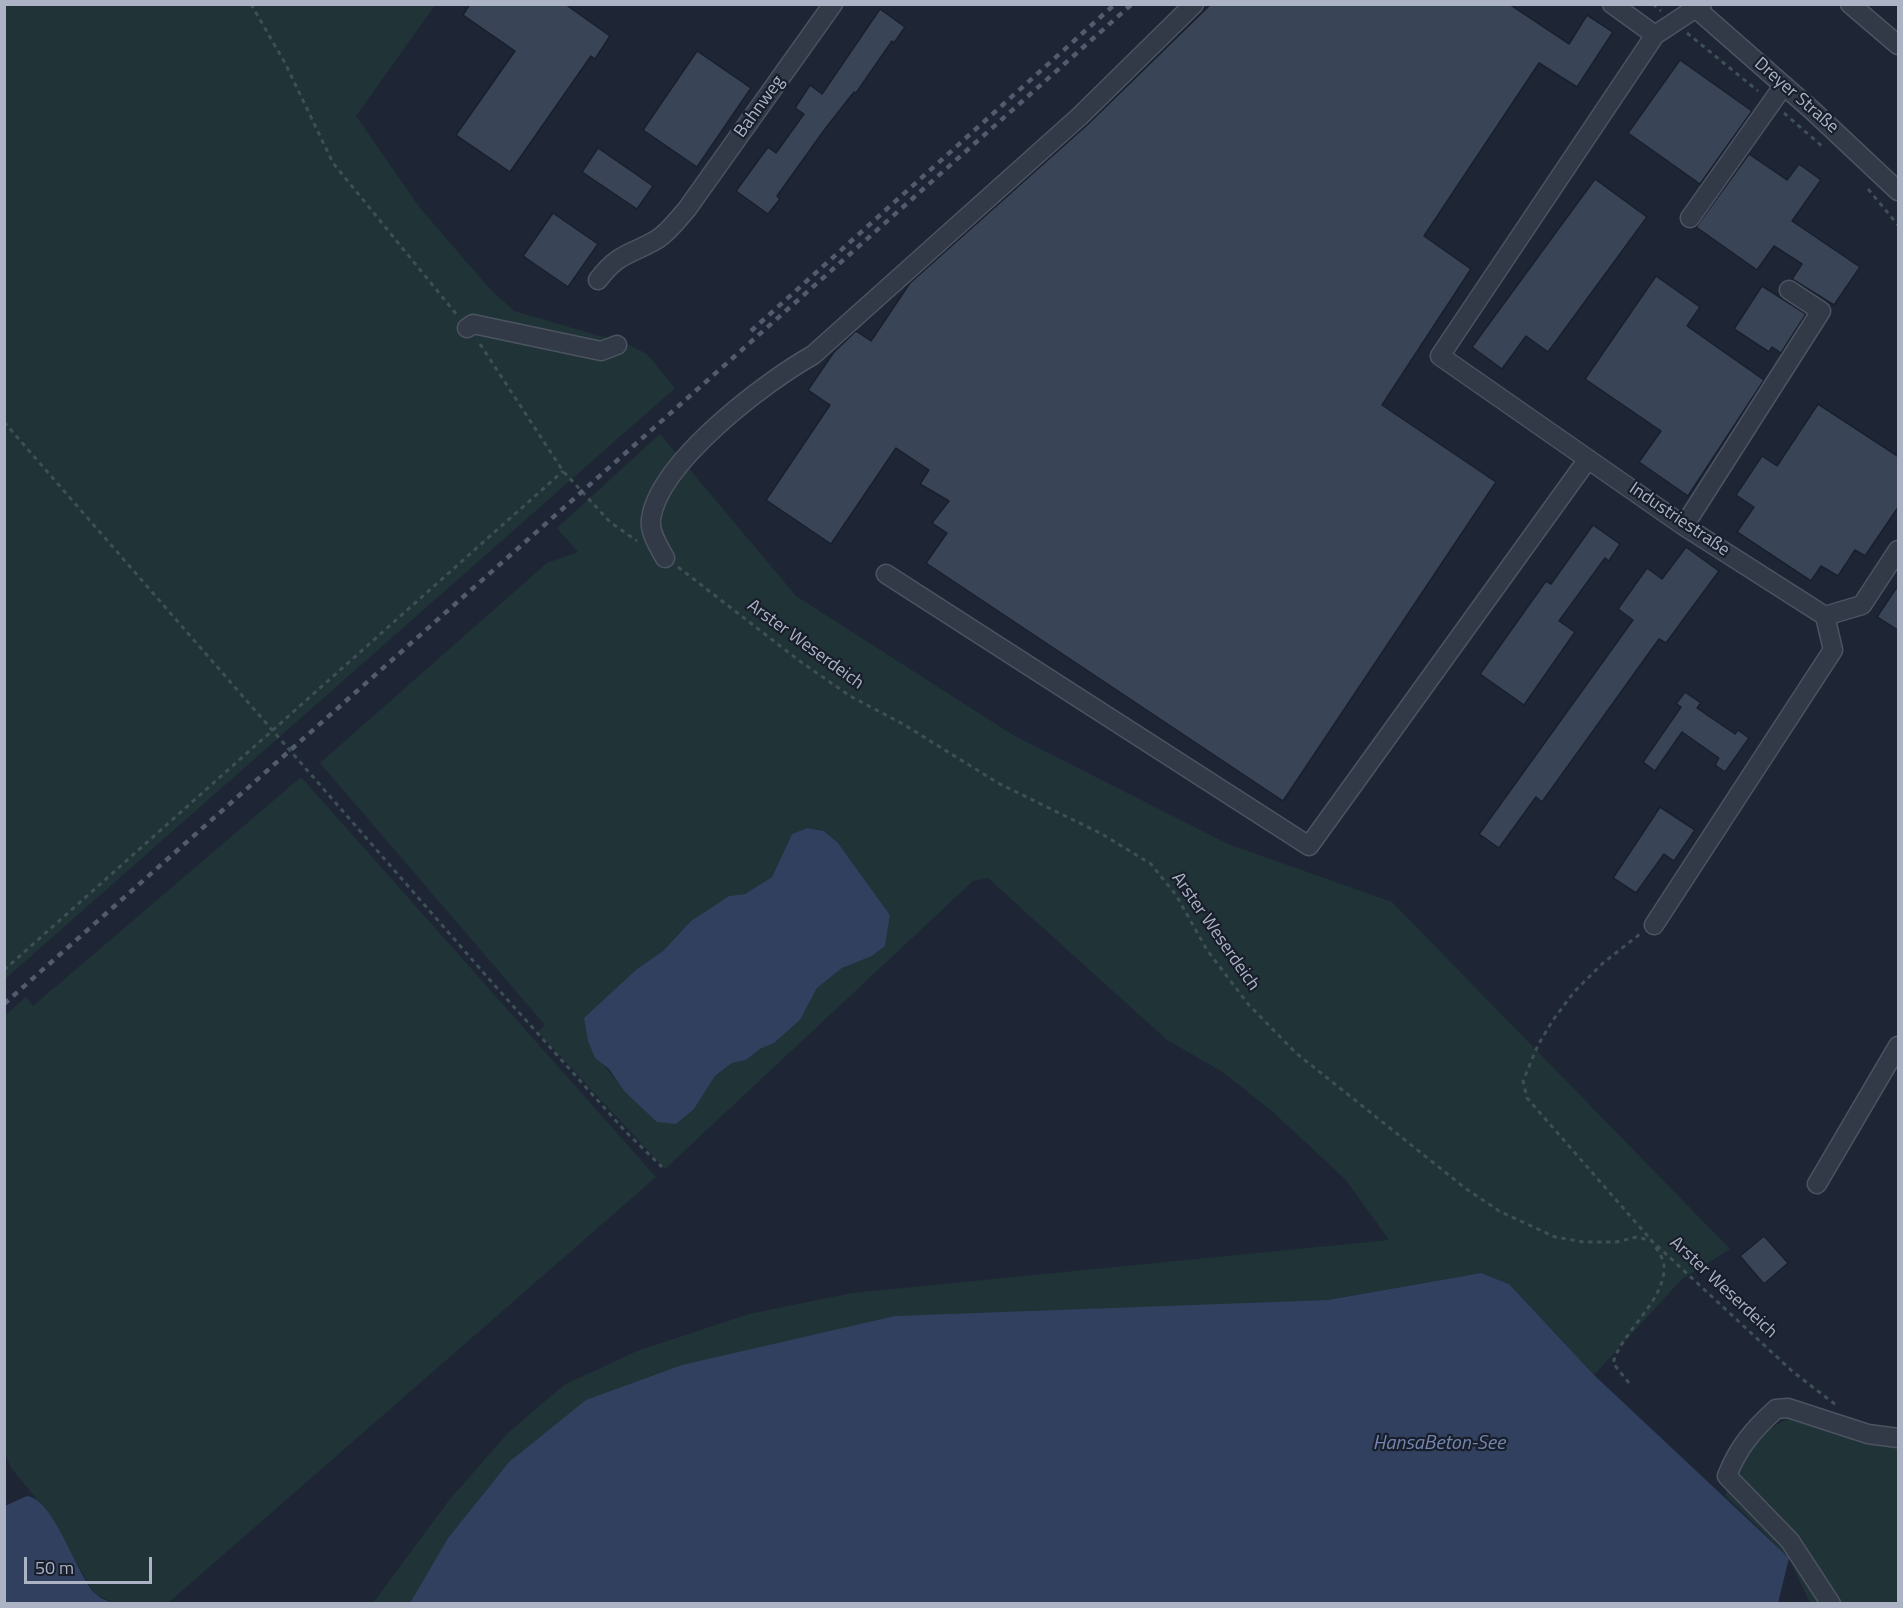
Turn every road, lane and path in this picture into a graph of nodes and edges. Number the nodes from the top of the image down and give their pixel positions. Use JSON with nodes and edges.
{"nodes":[{"id":1,"x":250,"y":4,"type":"edge"},
{"id":2,"x":833,"y":4,"type":"edge"},
{"id":3,"x":1194,"y":4,"type":"edge"},
{"id":4,"x":1612,"y":4,"type":"edge"},
{"id":5,"x":1850,"y":4,"type":"edge"},
{"id":6,"x":1697,"y":6,"type":"edge"},
{"id":7,"x":1655,"y":35,"type":"junction"},
{"id":8,"x":1899,"y":45,"type":"edge"},
{"id":9,"x":1784,"y":85,"type":"junction"},
{"id":10,"x":1899,"y":191,"type":"edge"},
{"id":11,"x":1690,"y":218,"type":"dead end"},
{"id":12,"x":598,"y":280,"type":"dead end"},
{"id":13,"x":1789,"y":290,"type":"dead end"},
{"id":14,"x":467,"y":328,"type":"junction"},
{"id":15,"x":617,"y":345,"type":"dead end"},
{"id":16,"x":4,"y":422,"type":"edge"},
{"id":17,"x":1588,"y":459,"type":"junction"},
{"id":18,"x":563,"y":471,"type":"junction"},
{"id":19,"x":1684,"y":526,"type":"junction"},
{"id":20,"x":1899,"y":550,"type":"edge"},
{"id":21,"x":665,"y":558,"type":"junction"},
{"id":22,"x":886,"y":574,"type":"dead end"},
{"id":23,"x":1825,"y":616,"type":"junction"},
{"id":24,"x":274,"y":730,"type":"junction"},
{"id":25,"x":1654,"y":925,"type":"joint"},
{"id":26,"x":4,"y":970,"type":"edge"},
{"id":27,"x":1899,"y":1046,"type":"edge"},
{"id":28,"x":662,"y":1167,"type":"dead end"},
{"id":29,"x":1817,"y":1184,"type":"dead end"},
{"id":30,"x":1652,"y":1241,"type":"junction"},
{"id":31,"x":1792,"y":1371,"type":"dead end"},
{"id":32,"x":1629,"y":1383,"type":"dead end"},
{"id":33,"x":1899,"y":1438,"type":"edge"},
{"id":34,"x":1831,"y":1604,"type":"edge"}],
"edges":[{"from":1,"to":14,"type":"path","name":"Arster Weserdeich"},
{"from":2,"to":12,"type":"street","name":"Bahnweg"},
{"from":3,"to":21,"type":"street"},
{"from":4,"to":7,"type":"street"},
{"from":5,"to":8,"type":"street"},
{"from":6,"to":7,"type":"street"},
{"from":6,"to":9,"type":"street","name":"Dreyer Straße"},
{"from":7,"to":17,"type":"street","name":"Industriestraße"},
{"from":9,"to":10,"type":"street","name":"Dreyer Straße"},
{"from":9,"to":11,"type":"street"},
{"from":13,"to":19,"type":"street"},
{"from":14,"to":15,"type":"street"},
{"from":14,"to":18,"type":"path","name":"Arster Weserdeich"},
{"from":16,"to":24,"type":"path"},
{"from":17,"to":19,"type":"street","name":"Industriestraße"},
{"from":17,"to":22,"type":"street"},
{"from":18,"to":21,"type":"path","name":"Arster Weserdeich"},
{"from":18,"to":24,"type":"path"},
{"from":19,"to":23,"type":"street","name":"Industriestraße"},
{"from":20,"to":23,"type":"street"},
{"from":21,"to":30,"type":"path","name":"Arster Weserdeich"},
{"from":23,"to":25,"type":"street"},
{"from":24,"to":26,"type":"path"},
{"from":24,"to":28,"type":"path"},
{"from":25,"to":30,"type":"path"},
{"from":27,"to":29,"type":"street"},
{"from":30,"to":31,"type":"path","name":"Arster Weserdeich"},
{"from":30,"to":32,"type":"path"},
{"from":33,"to":34,"type":"street"}]}
